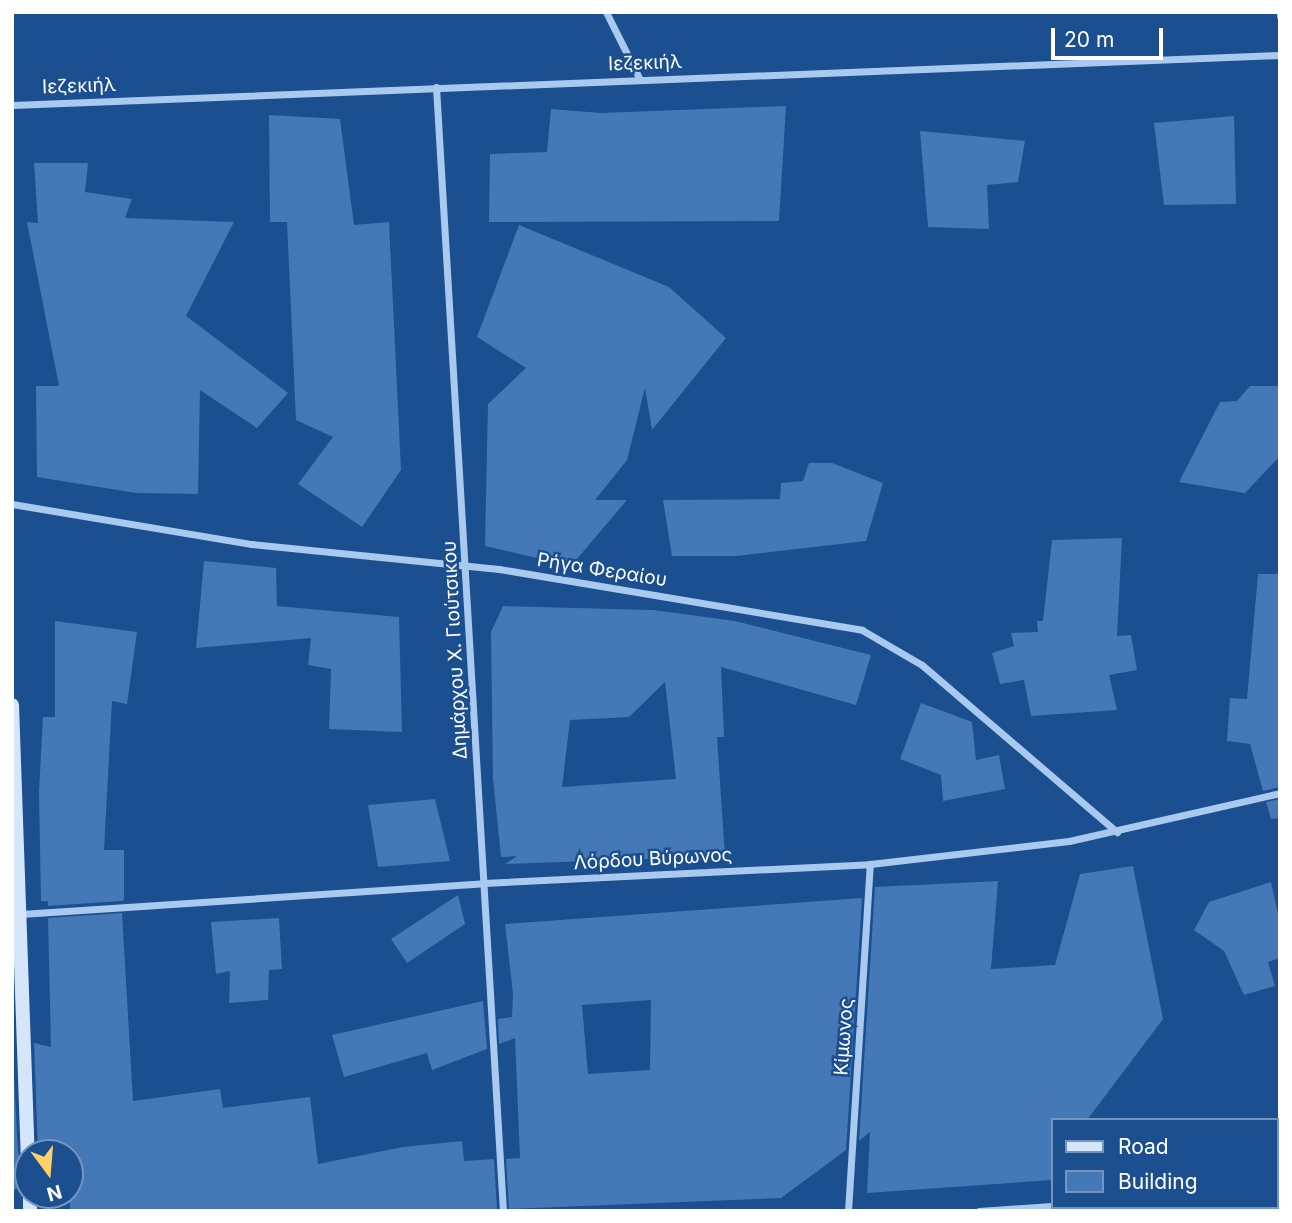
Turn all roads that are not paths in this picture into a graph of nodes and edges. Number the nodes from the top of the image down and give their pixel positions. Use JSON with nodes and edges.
{"nodes":[{"id":1,"x":606,"y":12,"type":"edge"},
{"id":2,"x":1280,"y":55,"type":"edge"},
{"id":3,"x":639,"y":79,"type":"junction"},
{"id":4,"x":436,"y":87,"type":"junction"},
{"id":5,"x":12,"y":105,"type":"edge"},
{"id":6,"x":12,"y":504,"type":"edge"},
{"id":7,"x":466,"y":565,"type":"junction"},
{"id":8,"x":12,"y":705,"type":"edge"},
{"id":9,"x":1280,"y":793,"type":"edge"},
{"id":10,"x":1117,"y":832,"type":"junction"},
{"id":11,"x":870,"y":864,"type":"junction"},
{"id":12,"x":484,"y":883,"type":"junction"},
{"id":13,"x":21,"y":914,"type":"junction"},
{"id":14,"x":28,"y":1139,"type":"edge"},
{"id":15,"x":1050,"y":1206,"type":"edge"},
{"id":16,"x":503,"y":1211,"type":"edge"},
{"id":17,"x":848,"y":1211,"type":"edge"},
{"id":18,"x":979,"y":1211,"type":"edge"}],
"edges":[{"from":1,"to":3,"type":"street"},
{"from":2,"to":3,"type":"street","name":"Ιεζεκιήλ"},
{"from":3,"to":4,"type":"street","name":"Ιεζεκιήλ"},
{"from":4,"to":5,"type":"street","name":"Ιεζεκιήλ"},
{"from":4,"to":7,"type":"street","name":"Δημάρχου Χ. Γιούτσικου"},
{"from":6,"to":7,"type":"street","name":"Ρήγα Φεραίου"},
{"from":7,"to":10,"type":"street","name":"Ρήγα Φεραίου"},
{"from":7,"to":12,"type":"street","name":"Δημάρχου Χ. Γιούτσικου"},
{"from":8,"to":13,"type":"main road"},
{"from":9,"to":10,"type":"street","name":"Λόρδου Βύρωνος"},
{"from":10,"to":11,"type":"street","name":"Λόρδου Βύρωνος"},
{"from":11,"to":12,"type":"street","name":"Λόρδου Βύρωνος"},
{"from":11,"to":17,"type":"street","name":"Κίμωνος"},
{"from":12,"to":13,"type":"street","name":"Λόρδου Βύρωνος"},
{"from":12,"to":16,"type":"street","name":"Δημάρχου Χ. Γιούτσικου"},
{"from":13,"to":14,"type":"main road"},
{"from":15,"to":18,"type":"street"}]}
